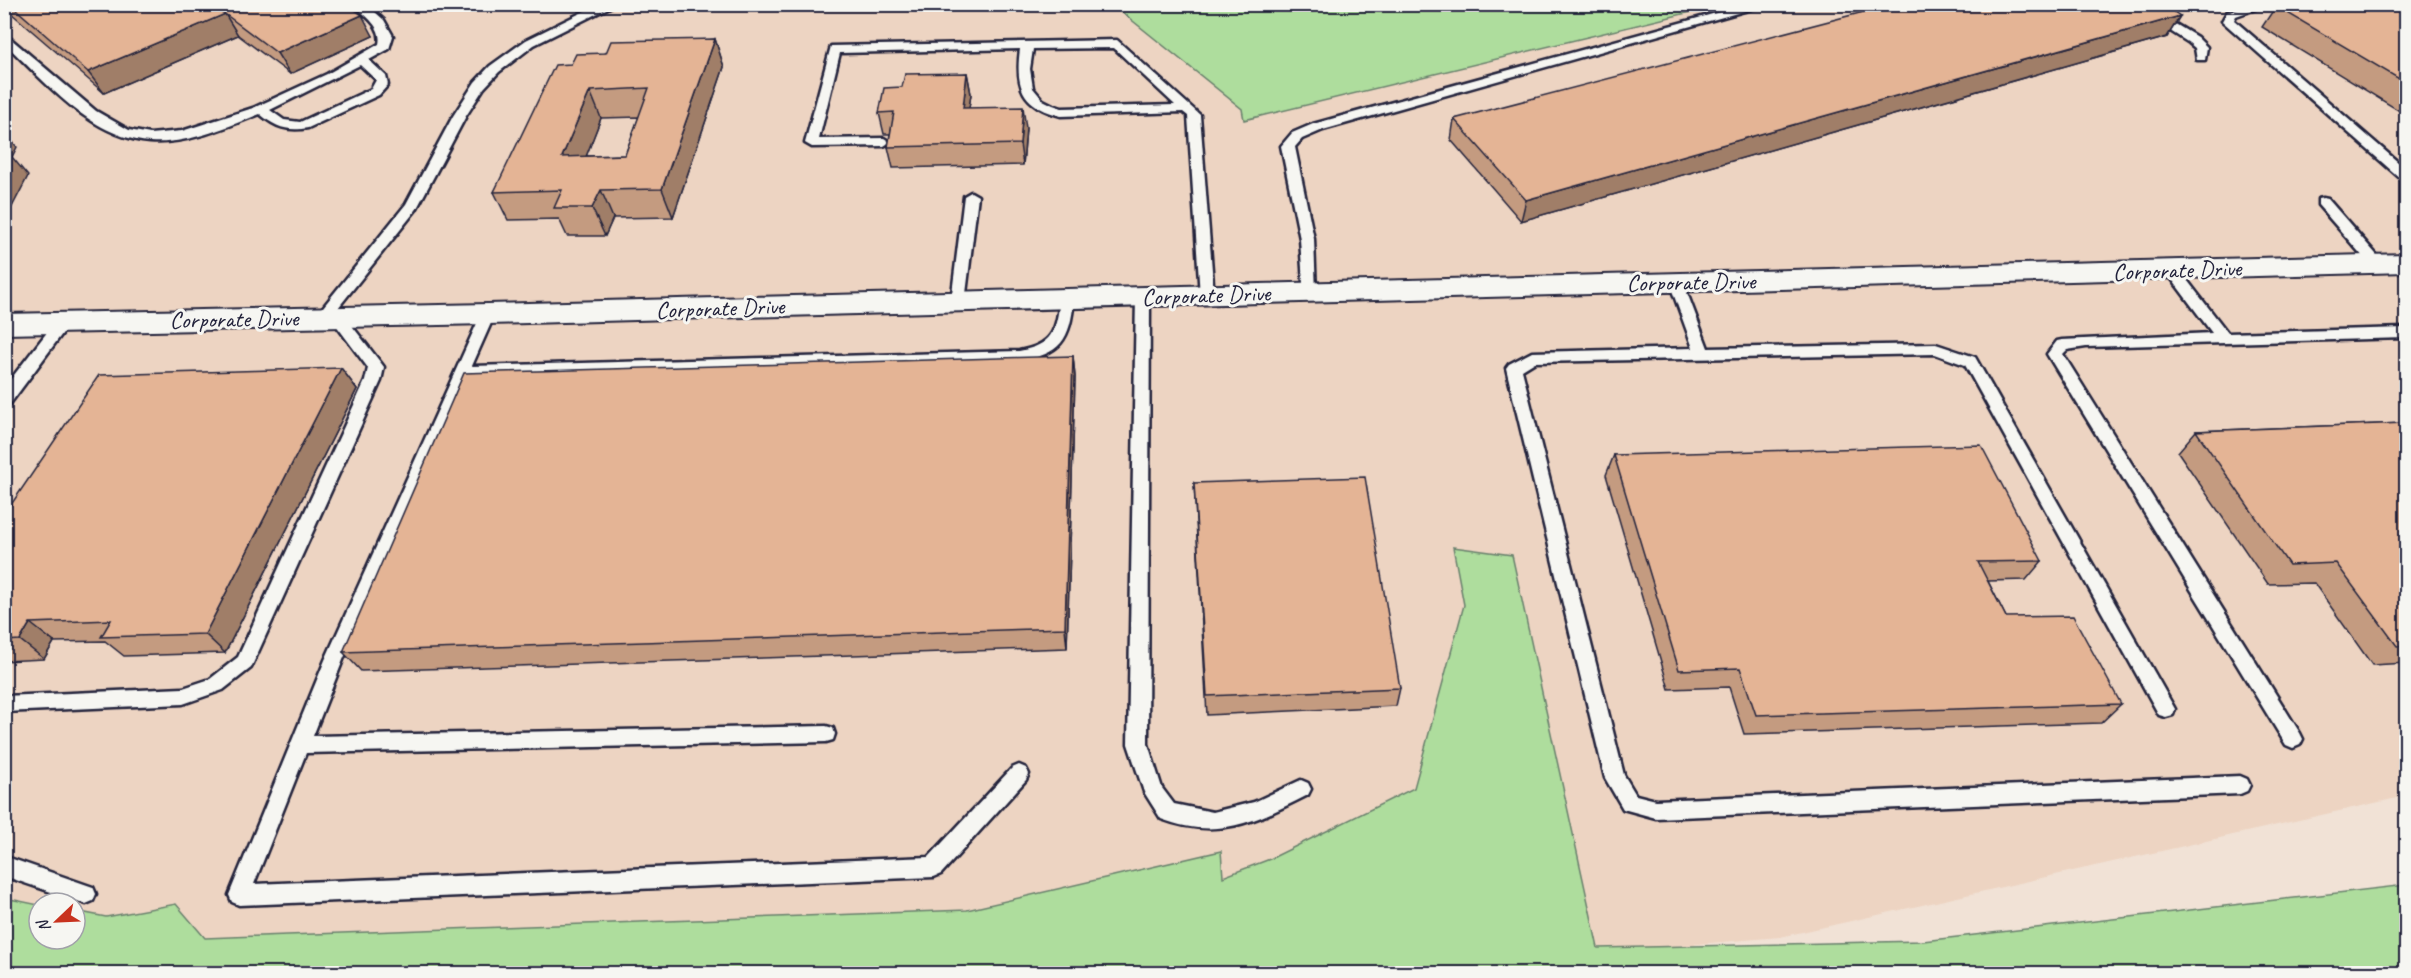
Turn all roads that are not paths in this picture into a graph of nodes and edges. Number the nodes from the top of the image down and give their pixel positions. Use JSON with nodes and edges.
{"nodes":[{"id":1,"x":359,"y":4,"type":"edge"},
{"id":2,"x":610,"y":4,"type":"edge"},
{"id":3,"x":1764,"y":4,"type":"edge"},
{"id":4,"x":2133,"y":4,"type":"edge"},
{"id":5,"x":2265,"y":4,"type":"edge"},
{"id":6,"x":4,"y":36,"type":"edge"},
{"id":7,"x":1027,"y":46,"type":"junction"},
{"id":8,"x":2201,"y":57,"type":"dead end"},
{"id":9,"x":362,"y":60,"type":"junction"},
{"id":10,"x":261,"y":108,"type":"junction"},
{"id":11,"x":1187,"y":108,"type":"junction"},
{"id":12,"x":884,"y":142,"type":"dead end"},
{"id":13,"x":2406,"y":176,"type":"edge"},
{"id":14,"x":970,"y":196,"type":"dead end"},
{"id":15,"x":2323,"y":202,"type":"dead end"},
{"id":16,"x":2406,"y":263,"type":"edge"},
{"id":17,"x":2377,"y":264,"type":"junction"},
{"id":18,"x":2172,"y":270,"type":"junction"},
{"id":19,"x":1676,"y":282,"type":"junction"},
{"id":20,"x":1309,"y":292,"type":"junction"},
{"id":21,"x":1207,"y":296,"type":"junction"},
{"id":22,"x":1143,"y":297,"type":"junction"},
{"id":23,"x":1067,"y":299,"type":"junction"},
{"id":24,"x":958,"y":302,"type":"junction"},
{"id":25,"x":488,"y":314,"type":"junction"},
{"id":26,"x":329,"y":317,"type":"junction"},
{"id":27,"x":63,"y":322,"type":"junction"},
{"id":28,"x":4,"y":324,"type":"edge"},
{"id":29,"x":2406,"y":333,"type":"edge"},
{"id":30,"x":2224,"y":338,"type":"junction"},
{"id":31,"x":1704,"y":354,"type":"junction"},
{"id":32,"x":462,"y":372,"type":"junction"},
{"id":33,"x":4,"y":400,"type":"edge"},
{"id":34,"x":4,"y":704,"type":"edge"},
{"id":35,"x":2166,"y":709,"type":"dead end"},
{"id":36,"x":826,"y":734,"type":"dead end"},
{"id":37,"x":2293,"y":739,"type":"dead end"},
{"id":38,"x":299,"y":745,"type":"junction"},
{"id":39,"x":1019,"y":774,"type":"dead end"},
{"id":40,"x":2240,"y":785,"type":"dead end"},
{"id":41,"x":1301,"y":789,"type":"dead end"},
{"id":42,"x":4,"y":866,"type":"edge"},
{"id":43,"x":77,"y":891,"type":"edge"}],
"edges":[{"from":1,"to":9,"type":"lane"},
{"from":2,"to":26,"type":"lane"},
{"from":3,"to":20,"type":"lane"},
{"from":4,"to":8,"type":"lane"},
{"from":5,"to":13,"type":"lane"},
{"from":6,"to":10,"type":"lane"},
{"from":7,"to":11,"type":"lane"},
{"from":7,"to":11,"type":"lane"},
{"from":7,"to":12,"type":"lane"},
{"from":9,"to":10,"type":"lane"},
{"from":9,"to":10,"type":"lane"},
{"from":11,"to":21,"type":"lane"},
{"from":14,"to":24,"type":"lane"},
{"from":15,"to":17,"type":"lane"},
{"from":16,"to":17,"type":"street","name":"Corporate Drive"},
{"from":17,"to":18,"type":"street","name":"Corporate Drive"},
{"from":18,"to":19,"type":"street","name":"Corporate Drive"},
{"from":18,"to":30,"type":"lane"},
{"from":19,"to":20,"type":"street","name":"Corporate Drive"},
{"from":19,"to":31,"type":"lane"},
{"from":20,"to":21,"type":"street","name":"Corporate Drive"},
{"from":21,"to":22,"type":"street","name":"Corporate Drive"},
{"from":22,"to":23,"type":"street","name":"Corporate Drive"},
{"from":22,"to":41,"type":"lane"},
{"from":23,"to":24,"type":"street","name":"Corporate Drive"},
{"from":23,"to":32,"type":"lane"},
{"from":24,"to":25,"type":"street","name":"Corporate Drive"},
{"from":25,"to":26,"type":"street","name":"Corporate Drive"},
{"from":25,"to":32,"type":"lane"},
{"from":26,"to":27,"type":"street","name":"Corporate Drive"},
{"from":26,"to":34,"type":"lane"},
{"from":27,"to":28,"type":"street","name":"Corporate Drive"},
{"from":27,"to":33,"type":"lane"},
{"from":29,"to":30,"type":"lane"},
{"from":30,"to":37,"type":"lane"},
{"from":31,"to":35,"type":"lane"},
{"from":31,"to":40,"type":"lane"},
{"from":32,"to":38,"type":"lane"},
{"from":36,"to":38,"type":"lane"},
{"from":38,"to":39,"type":"lane"},
{"from":42,"to":43,"type":"lane"}]}
